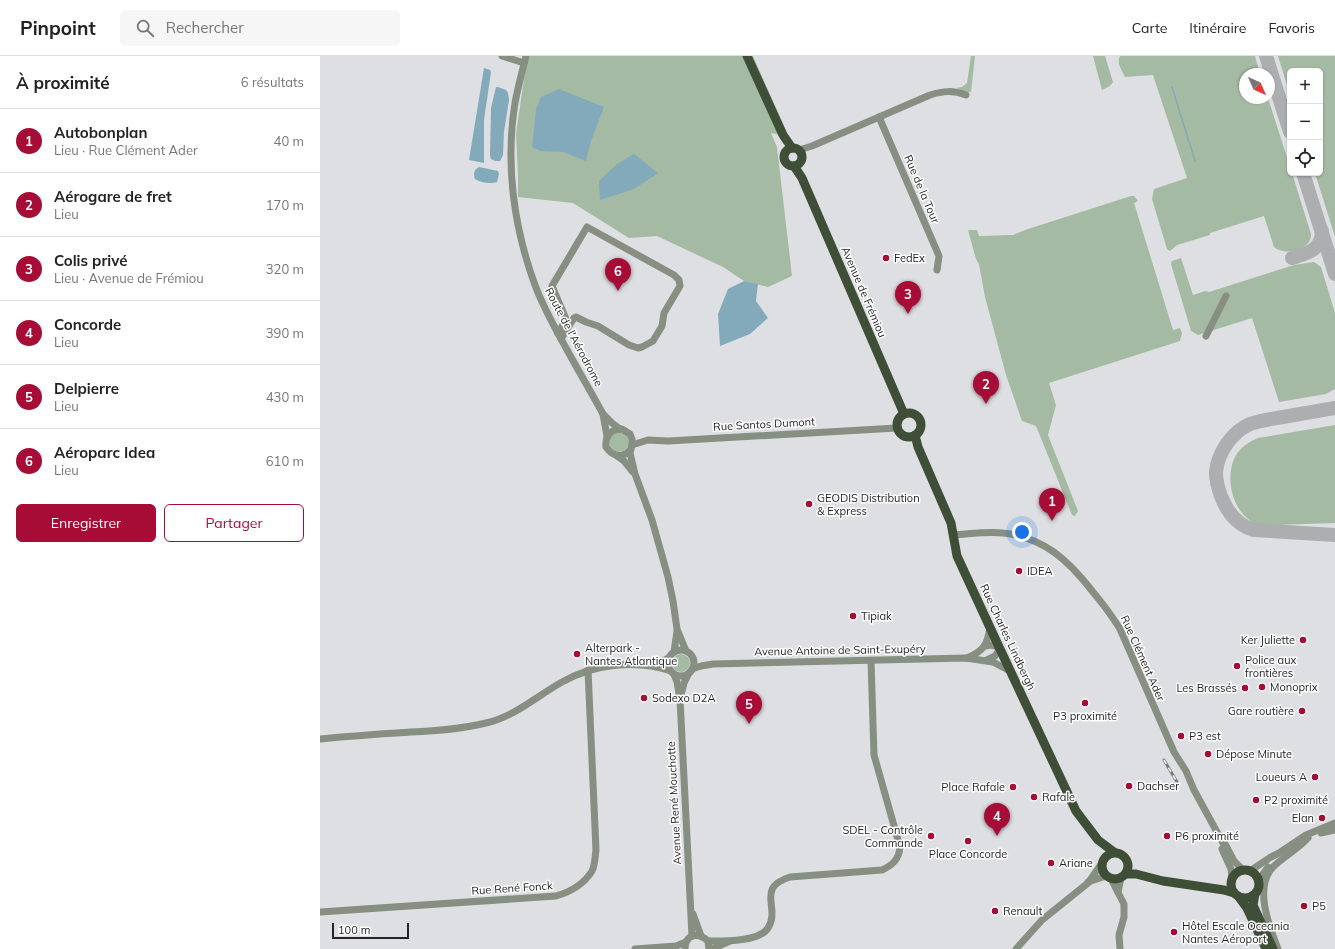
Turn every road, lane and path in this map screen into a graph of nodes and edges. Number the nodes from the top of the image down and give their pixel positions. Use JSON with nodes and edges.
{"nodes":[{"id":1,"x":502,"y":56,"type":"edge"},
{"id":2,"x":747,"y":56,"type":"edge"},
{"id":3,"x":525,"y":59,"type":"edge"},
{"id":4,"x":966,"y":95,"type":"dead end"},
{"id":5,"x":879,"y":117,"type":"junction"},
{"id":6,"x":796,"y":155,"type":"junction"},
{"id":7,"x":937,"y":270,"type":"dead end"},
{"id":8,"x":1226,"y":296,"type":"dead end"},
{"id":9,"x":559,"y":336,"type":"junction"},
{"id":10,"x":1206,"y":336,"type":"dead end"},
{"id":11,"x":603,"y":414,"type":"junction"},
{"id":12,"x":904,"y":414,"type":"junction"},
{"id":13,"x":898,"y":428,"type":"junction"},
{"id":14,"x":620,"y":429,"type":"junction"},
{"id":15,"x":630,"y":434,"type":"junction"},
{"id":16,"x":915,"y":435,"type":"junction"},
{"id":17,"x":607,"y":436,"type":"junction"},
{"id":18,"x":648,"y":440,"type":"junction"},
{"id":19,"x":632,"y":447,"type":"junction"},
{"id":20,"x":617,"y":456,"type":"junction"},
{"id":21,"x":634,"y":474,"type":"junction"},
{"id":22,"x":954,"y":535,"type":"junction"},
{"id":23,"x":990,"y":628,"type":"junction"},
{"id":24,"x":677,"y":629,"type":"junction"},
{"id":25,"x":985,"y":646,"type":"junction"},
{"id":26,"x":1000,"y":648,"type":"junction"},
{"id":27,"x":686,"y":651,"type":"junction"},
{"id":28,"x":672,"y":654,"type":"junction"},
{"id":29,"x":692,"y":657,"type":"junction"},
{"id":30,"x":967,"y":658,"type":"junction"},
{"id":31,"x":987,"y":660,"type":"junction"},
{"id":32,"x":870,"y":661,"type":"junction"},
{"id":33,"x":713,"y":664,"type":"junction"},
{"id":34,"x":644,"y":666,"type":"junction"},
{"id":35,"x":588,"y":670,"type":"junction"},
{"id":36,"x":690,"y":671,"type":"junction"},
{"id":37,"x":1010,"y":671,"type":"junction"},
{"id":38,"x":672,"y":673,"type":"junction"},
{"id":39,"x":680,"y":699,"type":"junction"},
{"id":40,"x":320,"y":739,"type":"edge"},
{"id":41,"x":1174,"y":752,"type":"junction"},
{"id":42,"x":1335,"y":823,"type":"edge"},
{"id":43,"x":1335,"y":830,"type":"edge"},
{"id":44,"x":1308,"y":838,"type":"junction"},
{"id":45,"x":1098,"y":840,"type":"junction"},
{"id":46,"x":1114,"y":852,"type":"junction"},
{"id":47,"x":1103,"y":860,"type":"junction"},
{"id":48,"x":1128,"y":862,"type":"junction"},
{"id":49,"x":1246,"y":870,"type":"junction"},
{"id":50,"x":1124,"y":876,"type":"junction"},
{"id":51,"x":1109,"y":877,"type":"junction"},
{"id":52,"x":1232,"y":879,"type":"junction"},
{"id":53,"x":1259,"y":880,"type":"junction"},
{"id":54,"x":1174,"y":882,"type":"junction"},
{"id":55,"x":1088,"y":883,"type":"junction"},
{"id":56,"x":1189,"y":884,"type":"junction"},
{"id":57,"x":1118,"y":892,"type":"junction"},
{"id":58,"x":1255,"y":894,"type":"junction"},
{"id":59,"x":1237,"y":895,"type":"junction"},
{"id":60,"x":690,"y":906,"type":"junction"},
{"id":61,"x":320,"y":912,"type":"edge"},
{"id":62,"x":692,"y":936,"type":"junction"},
{"id":63,"x":702,"y":936,"type":"junction"},
{"id":64,"x":708,"y":940,"type":"junction"},
{"id":65,"x":732,"y":941,"type":"junction"},
{"id":66,"x":686,"y":946,"type":"edge"},
{"id":67,"x":660,"y":947,"type":"junction"},
{"id":68,"x":635,"y":949,"type":"edge"},
{"id":69,"x":670,"y":949,"type":"edge"},
{"id":70,"x":711,"y":949,"type":"edge"},
{"id":71,"x":1016,"y":949,"type":"edge"},
{"id":72,"x":1120,"y":949,"type":"edge"},
{"id":73,"x":1266,"y":949,"type":"edge"},
{"id":74,"x":1273,"y":949,"type":"edge"},
{"id":75,"x":1278,"y":949,"type":"edge"}],
"edges":[{"from":1,"to":3,"type":"street"},
{"from":2,"to":6,"type":"main road","name":"Avenue de Frémiou"},
{"from":3,"to":9,"type":"street","name":"Route de l'Aérodrome"},
{"from":4,"to":5,"type":"street"},
{"from":5,"to":6,"type":"street"},
{"from":5,"to":7,"type":"street","name":"Rue de la Tour"},
{"from":6,"to":12,"type":"main road","name":"Avenue de Frémiou"},
{"from":8,"to":10,"type":"street"},
{"from":9,"to":9,"type":"street"},
{"from":9,"to":11,"type":"street","name":"Route de l'Aérodrome"},
{"from":11,"to":14,"type":"street","name":"Route de l'Aérodrome"},
{"from":11,"to":17,"type":"street","name":"Route de l'Aérodrome"},
{"from":12,"to":13,"type":"main road"},
{"from":12,"to":16,"type":"main road"},
{"from":13,"to":16,"type":"main road"},
{"from":13,"to":18,"type":"street","name":"Rue Santos Dumont"},
{"from":14,"to":15,"type":"street"},
{"from":14,"to":17,"type":"street"},
{"from":15,"to":18,"type":"street"},
{"from":15,"to":19,"type":"street"},
{"from":16,"to":22,"type":"main road","name":"Rue Charles Lindbergh"},
{"from":17,"to":20,"type":"street"},
{"from":18,"to":19,"type":"street","name":"Rue Santos Dumont"},
{"from":19,"to":20,"type":"street"},
{"from":19,"to":21,"type":"street"},
{"from":20,"to":21,"type":"street"},
{"from":21,"to":24,"type":"street"},
{"from":22,"to":23,"type":"main road","name":"Rue Charles Lindbergh"},
{"from":22,"to":41,"type":"street","name":"Rue Clément Ader"},
{"from":23,"to":25,"type":"street"},
{"from":23,"to":26,"type":"main road","name":"Rue Charles Lindbergh"},
{"from":24,"to":27,"type":"street"},
{"from":24,"to":28,"type":"street"},
{"from":25,"to":26,"type":"street"},
{"from":25,"to":30,"type":"street"},
{"from":26,"to":31,"type":"street"},
{"from":26,"to":37,"type":"main road","name":"Rue Charles Lindbergh"},
{"from":27,"to":28,"type":"street"},
{"from":27,"to":29,"type":"street"},
{"from":28,"to":34,"type":"street"},
{"from":28,"to":38,"type":"street"},
{"from":29,"to":33,"type":"street","name":"Avenue Antoine de Saint-Exupéry"},
{"from":29,"to":36,"type":"street"},
{"from":30,"to":31,"type":"street","name":"Avenue Antoine de Saint-Exupéry"},
{"from":30,"to":32,"type":"street","name":"Avenue Antoine de Saint-Exupéry"},
{"from":31,"to":37,"type":"street","name":"Avenue Antoine de Saint-Exupéry"},
{"from":32,"to":33,"type":"street","name":"Avenue Antoine de Saint-Exupéry"},
{"from":32,"to":65,"type":"street"},
{"from":33,"to":36,"type":"street","name":"Avenue Antoine de Saint-Exupéry"},
{"from":34,"to":35,"type":"street"},
{"from":34,"to":38,"type":"street"},
{"from":35,"to":40,"type":"street"},
{"from":35,"to":61,"type":"street","name":"Rue René Fonck"},
{"from":36,"to":38,"type":"street"},
{"from":36,"to":39,"type":"street","name":"Avenue René Mouchotte"},
{"from":37,"to":45,"type":"main road","name":"Rue Charles Lindbergh"},
{"from":38,"to":39,"type":"street","name":"Avenue René Mouchotte"},
{"from":39,"to":60,"type":"street","name":"Avenue René Mouchotte"},
{"from":41,"to":49,"type":"street","name":"Rue Clément Ader"},
{"from":41,"to":52,"type":"street","name":"Rue Clément Ader"},
{"from":42,"to":49,"type":"street"},
{"from":43,"to":44,"type":"street"},
{"from":44,"to":53,"type":"street"},
{"from":44,"to":75,"type":"street"},
{"from":45,"to":46,"type":"main road","name":"Rue Charles Lindbergh"},
{"from":45,"to":47,"type":"main road","name":"Rue Charles Lindbergh"},
{"from":46,"to":47,"type":"main road"},
{"from":46,"to":48,"type":"main road"},
{"from":47,"to":51,"type":"main road"},
{"from":47,"to":55,"type":"street"},
{"from":48,"to":50,"type":"main road"},
{"from":48,"to":54,"type":"main road"},
{"from":49,"to":52,"type":"main road"},
{"from":49,"to":53,"type":"main road"},
{"from":50,"to":51,"type":"main road"},
{"from":50,"to":54,"type":"main road"},
{"from":50,"to":57,"type":"street"},
{"from":51,"to":55,"type":"street"},
{"from":51,"to":57,"type":"street"},
{"from":52,"to":56,"type":"main road"},
{"from":52,"to":59,"type":"main road"},
{"from":53,"to":58,"type":"main road"},
{"from":54,"to":56,"type":"main road"},
{"from":55,"to":71,"type":"street"},
{"from":56,"to":59,"type":"main road"},
{"from":57,"to":72,"type":"street"},
{"from":58,"to":59,"type":"main road"},
{"from":58,"to":74,"type":"main road"},
{"from":59,"to":73,"type":"main road"},
{"from":60,"to":62,"type":"street","name":"Avenue René Mouchotte"},
{"from":60,"to":63,"type":"street","name":"Avenue René Mouchotte"},
{"from":62,"to":63,"type":"street"},
{"from":62,"to":66,"type":"street"},
{"from":63,"to":64,"type":"street"},
{"from":64,"to":65,"type":"street"},
{"from":64,"to":70,"type":"street"},
{"from":65,"to":70,"type":"street"},
{"from":66,"to":67,"type":"street"},
{"from":67,"to":68,"type":"street"},
{"from":67,"to":69,"type":"street"}]}
